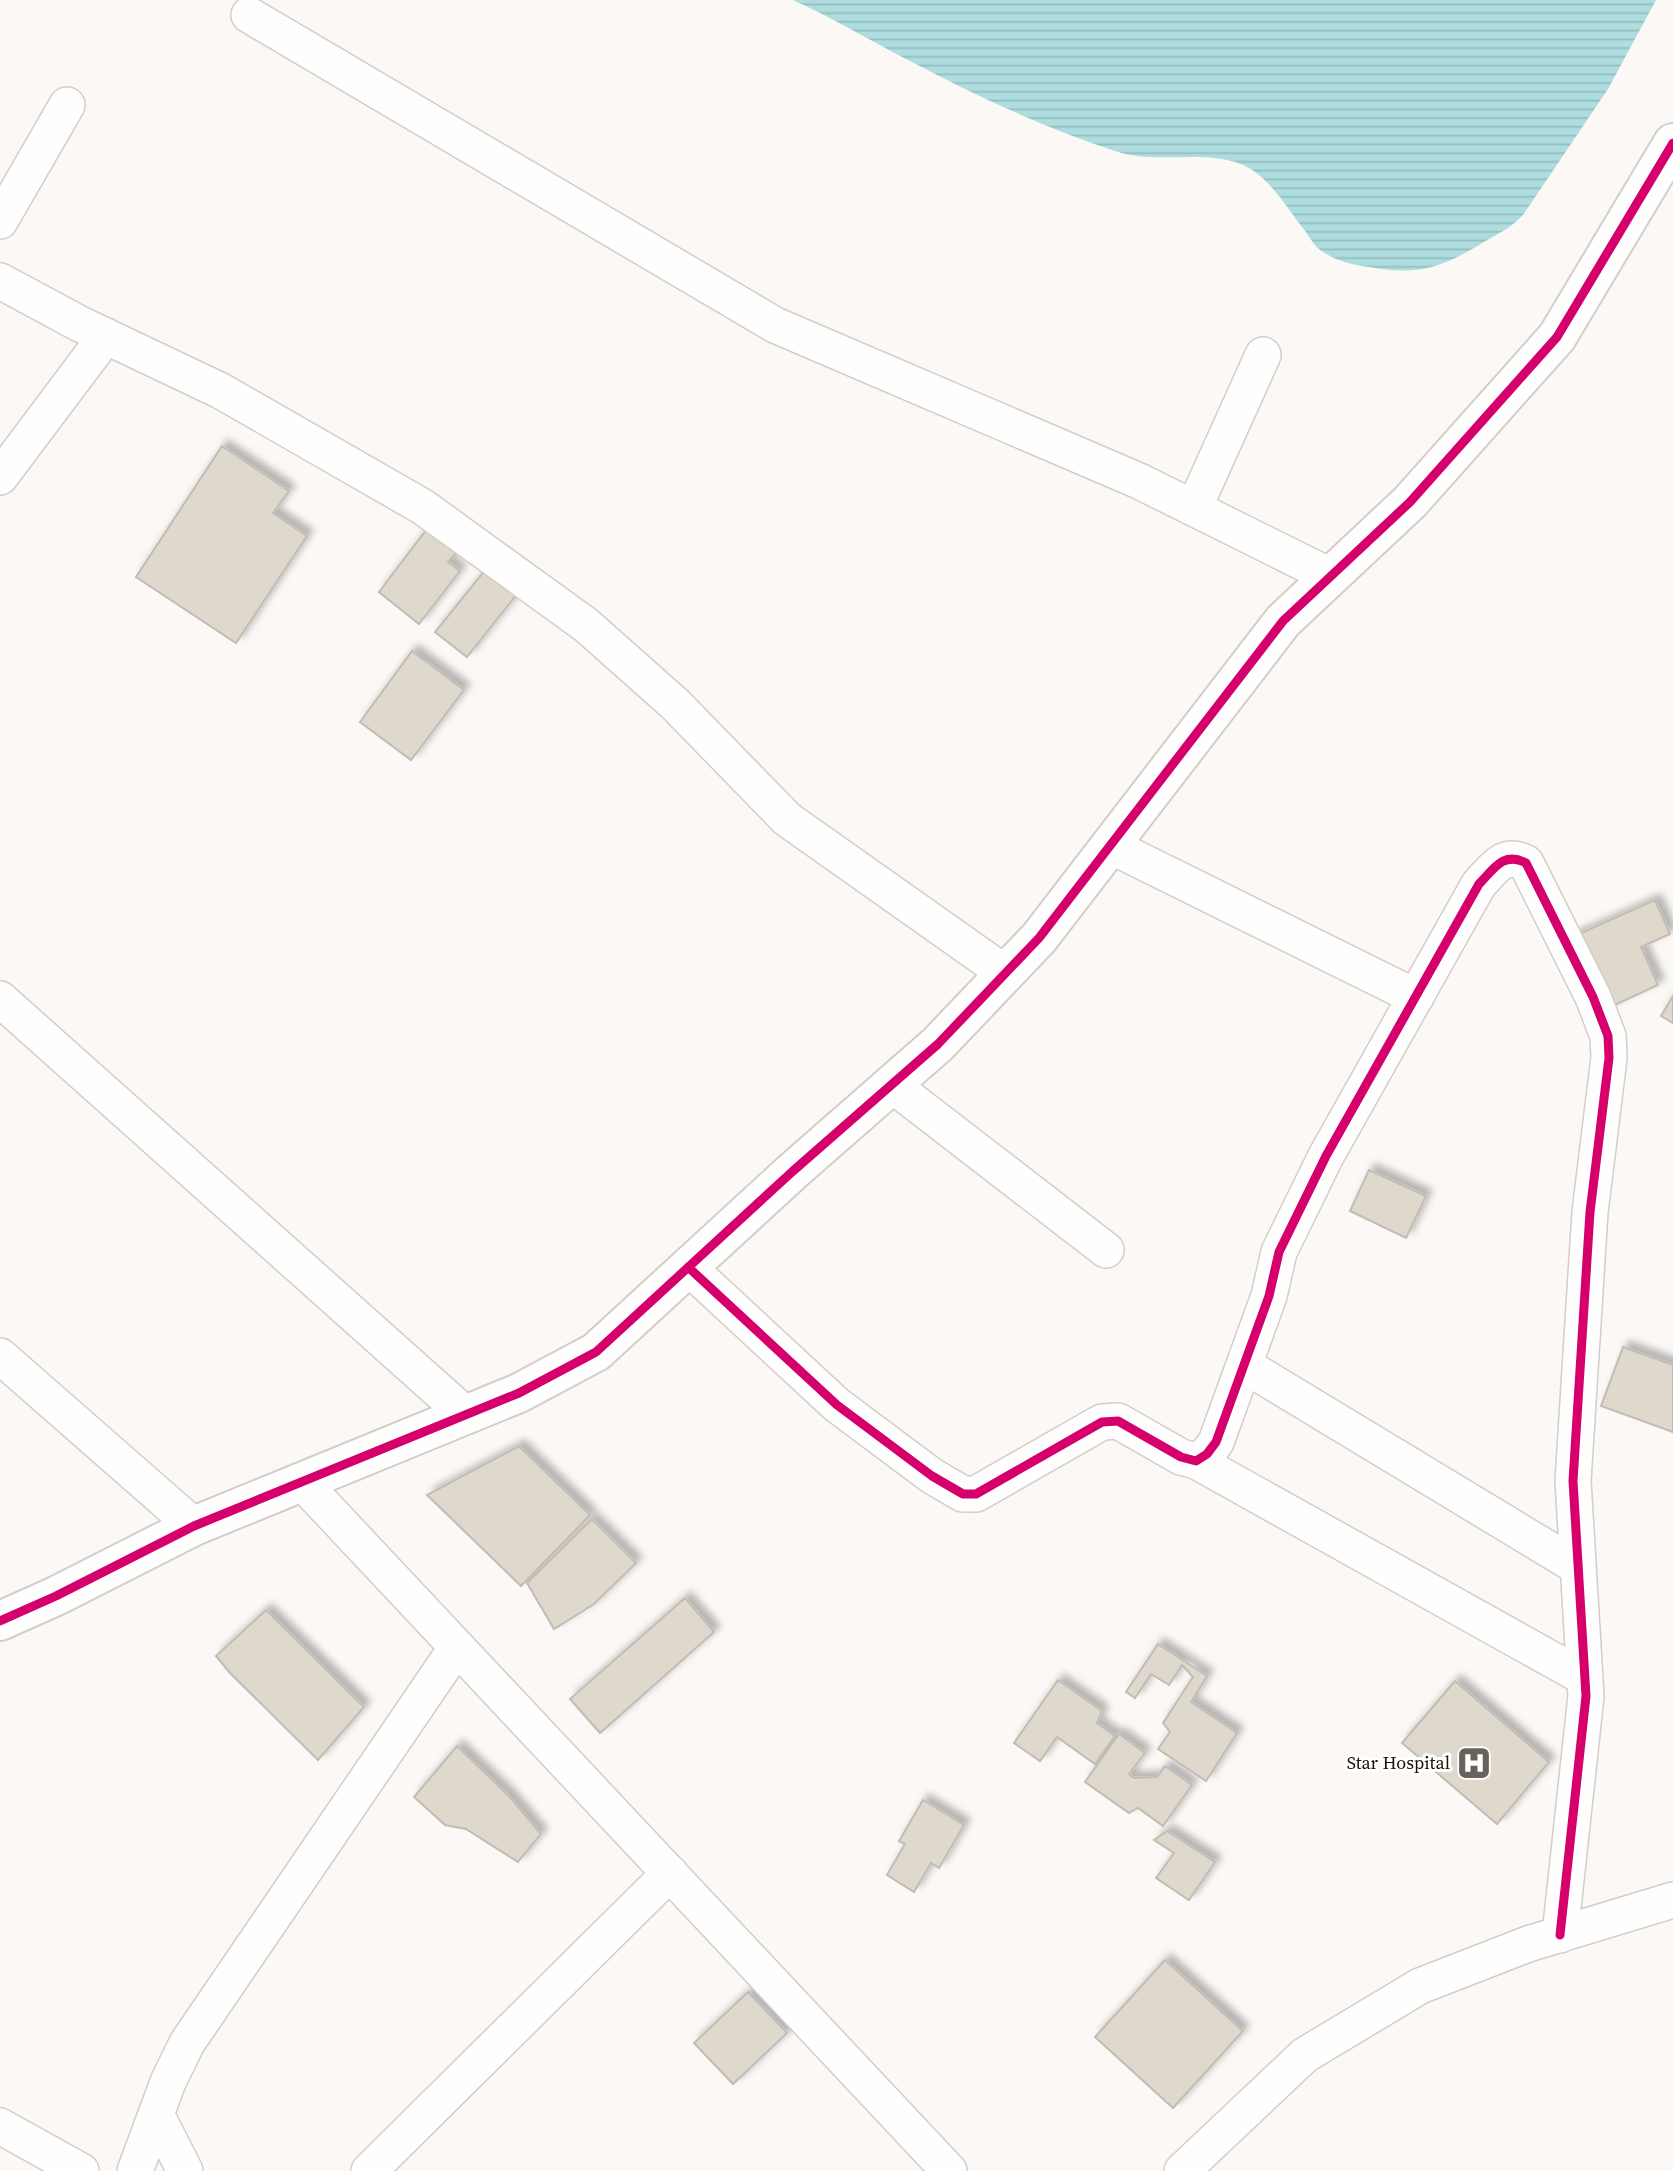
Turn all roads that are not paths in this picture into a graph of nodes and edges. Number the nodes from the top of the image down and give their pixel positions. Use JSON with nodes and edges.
{"nodes":[{"id":1,"x":249,"y":15,"type":"dead end"},
{"id":2,"x":67,"y":105,"type":"dead end"},
{"id":3,"x":1673,"y":143,"type":"edge"},
{"id":4,"x":0,"y":221,"type":"edge"},
{"id":5,"x":0,"y":281,"type":"edge"},
{"id":6,"x":106,"y":337,"type":"junction"},
{"id":7,"x":1263,"y":355,"type":"dead end"},
{"id":8,"x":0,"y":477,"type":"edge"},
{"id":9,"x":1194,"y":509,"type":"junction"},
{"id":10,"x":1330,"y":576,"type":"junction"},
{"id":11,"x":1109,"y":845,"type":"junction"},
{"id":12,"x":1005,"y":974,"type":"junction"},
{"id":13,"x":1416,"y":997,"type":"junction"},
{"id":14,"x":0,"y":999,"type":"edge"},
{"id":15,"x":892,"y":1085,"type":"junction"},
{"id":16,"x":1106,"y":1250,"type":"dead end"},
{"id":17,"x":688,"y":1267,"type":"junction"},
{"id":18,"x":0,"y":1356,"type":"edge"},
{"id":19,"x":1244,"y":1365,"type":"junction"},
{"id":20,"x":466,"y":1415,"type":"junction"},
{"id":21,"x":1196,"y":1461,"type":"junction"},
{"id":22,"x":302,"y":1482,"type":"junction"},
{"id":23,"x":194,"y":1526,"type":"junction"},
{"id":24,"x":1578,"y":1567,"type":"junction"},
{"id":25,"x":0,"y":1621,"type":"edge"},
{"id":26,"x":457,"y":1647,"type":"junction"},
{"id":27,"x":1585,"y":1678,"type":"junction"},
{"id":28,"x":670,"y":1873,"type":"junction"},
{"id":29,"x":1673,"y":1900,"type":"edge"},
{"id":30,"x":1560,"y":1935,"type":"junction"},
{"id":31,"x":156,"y":2114,"type":"junction"},
{"id":32,"x":0,"y":2126,"type":"edge"},
{"id":33,"x":82,"y":2171,"type":"edge"},
{"id":34,"x":135,"y":2171,"type":"edge"},
{"id":35,"x":185,"y":2171,"type":"edge"},
{"id":36,"x":369,"y":2171,"type":"edge"},
{"id":37,"x":949,"y":2171,"type":"edge"},
{"id":38,"x":1182,"y":2171,"type":"edge"}],
"edges":[{"from":1,"to":9,"type":"street"},
{"from":2,"to":4,"type":"street"},
{"from":3,"to":10,"type":"street"},
{"from":5,"to":6,"type":"street"},
{"from":6,"to":8,"type":"street"},
{"from":6,"to":12,"type":"street"},
{"from":7,"to":9,"type":"street"},
{"from":9,"to":10,"type":"street"},
{"from":10,"to":11,"type":"street"},
{"from":11,"to":12,"type":"street"},
{"from":11,"to":13,"type":"street"},
{"from":12,"to":15,"type":"street"},
{"from":13,"to":19,"type":"street"},
{"from":13,"to":24,"type":"street"},
{"from":14,"to":20,"type":"street"},
{"from":15,"to":16,"type":"street"},
{"from":15,"to":17,"type":"street"},
{"from":17,"to":20,"type":"street"},
{"from":17,"to":21,"type":"street"},
{"from":18,"to":23,"type":"street"},
{"from":19,"to":21,"type":"street"},
{"from":19,"to":24,"type":"street"},
{"from":20,"to":22,"type":"street"},
{"from":21,"to":27,"type":"street"},
{"from":22,"to":23,"type":"street"},
{"from":22,"to":26,"type":"street"},
{"from":23,"to":25,"type":"street"},
{"from":24,"to":27,"type":"street"},
{"from":26,"to":28,"type":"street"},
{"from":26,"to":31,"type":"street"},
{"from":27,"to":30,"type":"street"},
{"from":28,"to":36,"type":"street"},
{"from":28,"to":37,"type":"street"},
{"from":29,"to":30,"type":"street"},
{"from":30,"to":38,"type":"street"},
{"from":31,"to":34,"type":"street"},
{"from":31,"to":35,"type":"street"},
{"from":32,"to":33,"type":"street"}]}
